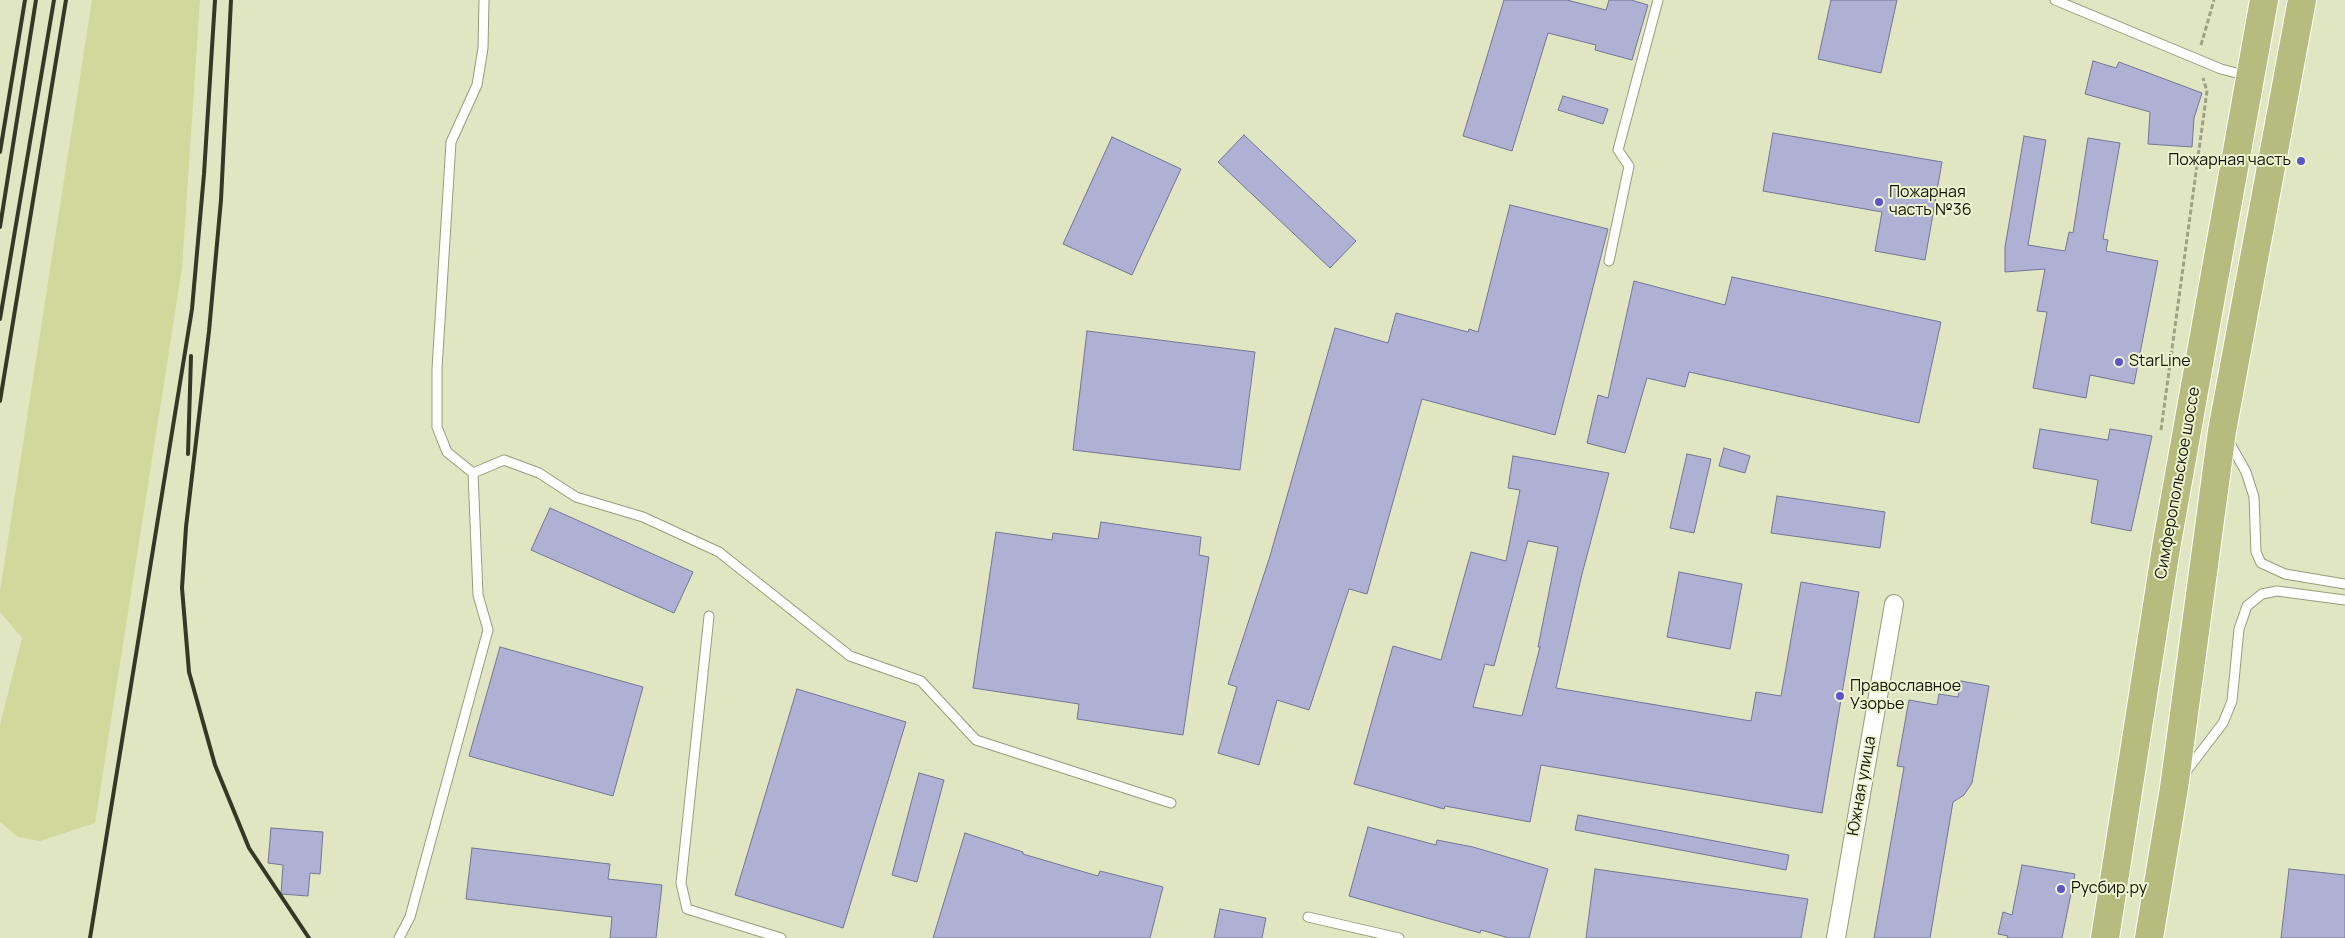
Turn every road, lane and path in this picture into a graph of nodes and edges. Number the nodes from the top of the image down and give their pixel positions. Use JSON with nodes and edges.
{"nodes":[{"id":1,"x":484,"y":0,"type":"edge"},
{"id":2,"x":1658,"y":0,"type":"edge"},
{"id":3,"x":2055,"y":0,"type":"edge"},
{"id":4,"x":2214,"y":0,"type":"edge"},
{"id":5,"x":2264,"y":0,"type":"edge"},
{"id":6,"x":2302,"y":0,"type":"edge"},
{"id":7,"x":2198,"y":59,"type":"junction"},
{"id":8,"x":2251,"y":77,"type":"junction"},
{"id":9,"x":1608,"y":261,"type":"dead end"},
{"id":10,"x":2222,"y":431,"type":"junction"},
{"id":11,"x":2160,"y":437,"type":"dead end"},
{"id":12,"x":474,"y":472,"type":"junction"},
{"id":13,"x":2345,"y":584,"type":"edge"},
{"id":14,"x":2345,"y":600,"type":"edge"},
{"id":15,"x":1894,"y":604,"type":"dead end"},
{"id":16,"x":709,"y":616,"type":"dead end"},
{"id":17,"x":2174,"y":788,"type":"junction"},
{"id":18,"x":1171,"y":803,"type":"dead end"},
{"id":19,"x":1308,"y":917,"type":"dead end"},
{"id":20,"x":399,"y":938,"type":"edge"},
{"id":21,"x":781,"y":938,"type":"edge"},
{"id":22,"x":1399,"y":938,"type":"edge"},
{"id":23,"x":1836,"y":938,"type":"edge"},
{"id":24,"x":2105,"y":938,"type":"edge"},
{"id":25,"x":2149,"y":938,"type":"edge"}],
"edges":[{"from":1,"to":12,"type":"lane"},
{"from":2,"to":9,"type":"lane"},
{"from":3,"to":7,"type":"lane"},
{"from":4,"to":7,"type":"path"},
{"from":5,"to":8,"type":"main road","name":"Симферопольское шоссе"},
{"from":6,"to":10,"type":"main road"},
{"from":7,"to":8,"type":"lane"},
{"from":7,"to":11,"type":"path"},
{"from":8,"to":24,"type":"main road","name":"Симферопольское шоссе"},
{"from":10,"to":13,"type":"lane"},
{"from":10,"to":17,"type":"main road"},
{"from":12,"to":18,"type":"lane"},
{"from":12,"to":20,"type":"lane"},
{"from":14,"to":17,"type":"lane"},
{"from":15,"to":23,"type":"street","name":"Южная улица"},
{"from":16,"to":21,"type":"lane"},
{"from":17,"to":25,"type":"main road"},
{"from":19,"to":22,"type":"lane"}]}
